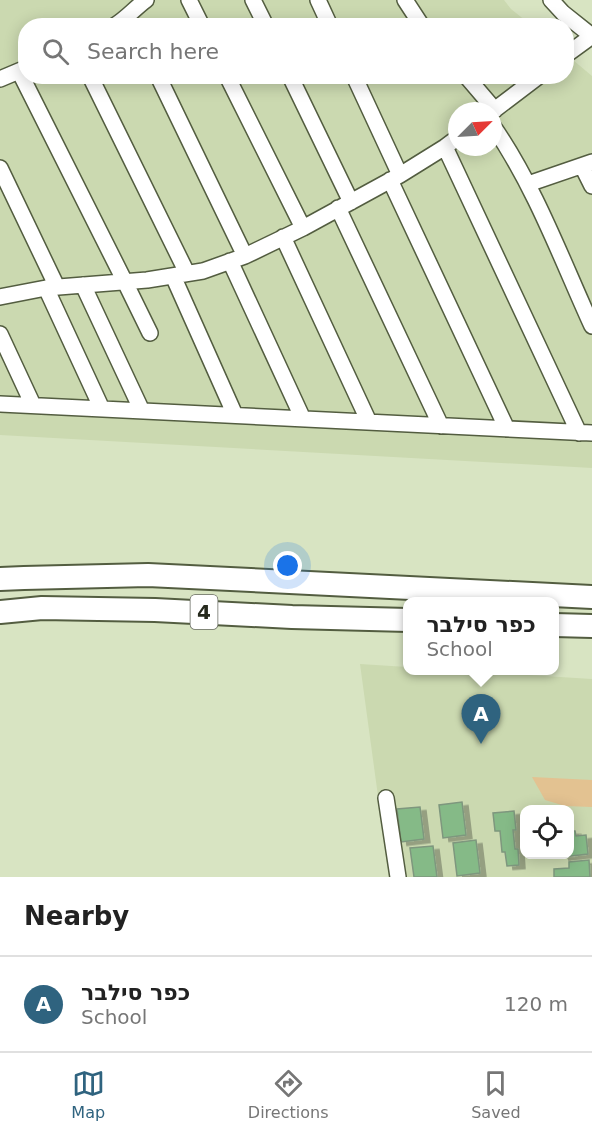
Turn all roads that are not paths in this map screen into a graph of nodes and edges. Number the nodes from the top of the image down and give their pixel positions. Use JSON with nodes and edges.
{"nodes":[{"id":1,"x":146,"y":0,"type":"edge"},
{"id":2,"x":189,"y":0,"type":"edge"},
{"id":3,"x":254,"y":0,"type":"edge"},
{"id":4,"x":318,"y":0,"type":"edge"},
{"id":5,"x":405,"y":0,"type":"edge"},
{"id":6,"x":551,"y":0,"type":"edge"},
{"id":7,"x":132,"y":18,"type":"edge"},
{"id":8,"x":197,"y":18,"type":"edge"},
{"id":9,"x":262,"y":18,"type":"edge"},
{"id":10,"x":326,"y":18,"type":"edge"},
{"id":11,"x":417,"y":18,"type":"edge"},
{"id":12,"x":569,"y":18,"type":"edge"},
{"id":13,"x":574,"y":22,"type":"edge"},
{"id":14,"x":592,"y":36,"type":"edge"},
{"id":15,"x":574,"y":50,"type":"edge"},
{"id":16,"x":18,"y":71,"type":"edge"},
{"id":17,"x":0,"y":79,"type":"edge"},
{"id":18,"x":29,"y":84,"type":"edge"},
{"id":19,"x":94,"y":84,"type":"edge"},
{"id":20,"x":162,"y":84,"type":"edge"},
{"id":21,"x":231,"y":84,"type":"edge"},
{"id":22,"x":293,"y":84,"type":"edge"},
{"id":23,"x":357,"y":84,"type":"edge"},
{"id":24,"x":473,"y":84,"type":"edge"},
{"id":25,"x":528,"y":84,"type":"edge"},
{"id":26,"x":487,"y":102,"type":"edge"},
{"id":27,"x":502,"y":104,"type":"edge"},
{"id":28,"x":502,"y":140,"type":"edge"},
{"id":29,"x":448,"y":145,"type":"edge"},
{"id":30,"x":457,"y":156,"type":"edge"},
{"id":31,"x":587,"y":164,"type":"edge"},
{"id":32,"x":0,"y":168,"type":"edge"},
{"id":33,"x":395,"y":177,"type":"junction"},
{"id":34,"x":528,"y":184,"type":"junction"},
{"id":35,"x":592,"y":186,"type":"edge"},
{"id":36,"x":345,"y":205,"type":"junction"},
{"id":37,"x":303,"y":228,"type":"junction"},
{"id":38,"x":284,"y":237,"type":"junction"},
{"id":39,"x":246,"y":256,"type":"junction"},
{"id":40,"x":231,"y":261,"type":"junction"},
{"id":41,"x":180,"y":274,"type":"junction"},
{"id":42,"x":125,"y":282,"type":"junction"},
{"id":43,"x":83,"y":285,"type":"junction"},
{"id":44,"x":51,"y":288,"type":"junction"},
{"id":45,"x":0,"y":297,"type":"edge"},
{"id":46,"x":592,"y":326,"type":"edge"},
{"id":47,"x":150,"y":333,"type":"dead end"},
{"id":48,"x":0,"y":334,"type":"edge"},
{"id":49,"x":0,"y":404,"type":"edge"},
{"id":50,"x":33,"y":405,"type":"junction"},
{"id":51,"x":102,"y":409,"type":"junction"},
{"id":52,"x":142,"y":411,"type":"junction"},
{"id":53,"x":235,"y":416,"type":"junction"},
{"id":54,"x":303,"y":419,"type":"junction"},
{"id":55,"x":369,"y":422,"type":"junction"},
{"id":56,"x":441,"y":426,"type":"junction"},
{"id":57,"x":507,"y":429,"type":"junction"},
{"id":58,"x":585,"y":433,"type":"edge"},
{"id":59,"x":0,"y":579,"type":"edge"},
{"id":60,"x":592,"y":597,"type":"edge"},
{"id":61,"x":0,"y":612,"type":"edge"},
{"id":62,"x":403,"y":620,"type":"edge"},
{"id":63,"x":559,"y":625,"type":"edge"},
{"id":64,"x":592,"y":627,"type":"edge"},
{"id":65,"x":386,"y":798,"type":"dead end"},
{"id":66,"x":398,"y":877,"type":"edge"}],
"edges":[{"from":1,"to":7,"type":"street"},
{"from":2,"to":8,"type":"street"},
{"from":3,"to":9,"type":"street"},
{"from":4,"to":10,"type":"street"},
{"from":5,"to":11,"type":"street"},
{"from":6,"to":12,"type":"street"},
{"from":13,"to":14,"type":"street"},
{"from":14,"to":15,"type":"street"},
{"from":16,"to":17,"type":"street"},
{"from":18,"to":42,"type":"street"},
{"from":19,"to":41,"type":"street"},
{"from":20,"to":39,"type":"street"},
{"from":21,"to":37,"type":"street"},
{"from":22,"to":36,"type":"street"},
{"from":23,"to":33,"type":"street"},
{"from":24,"to":26,"type":"street"},
{"from":25,"to":27,"type":"street"},
{"from":28,"to":34,"type":"street"},
{"from":29,"to":33,"type":"street"},
{"from":30,"to":58,"type":"street"},
{"from":31,"to":34,"type":"street"},
{"from":31,"to":35,"type":"street"},
{"from":32,"to":44,"type":"street"},
{"from":33,"to":36,"type":"street"},
{"from":33,"to":57,"type":"street"},
{"from":34,"to":46,"type":"street"},
{"from":36,"to":37,"type":"street"},
{"from":36,"to":56,"type":"street"},
{"from":37,"to":38,"type":"street"},
{"from":38,"to":39,"type":"street"},
{"from":38,"to":55,"type":"street"},
{"from":39,"to":40,"type":"street"},
{"from":40,"to":41,"type":"street"},
{"from":40,"to":54,"type":"street"},
{"from":41,"to":42,"type":"street"},
{"from":41,"to":53,"type":"street"},
{"from":42,"to":43,"type":"street"},
{"from":42,"to":47,"type":"street"},
{"from":43,"to":44,"type":"street"},
{"from":43,"to":52,"type":"street"},
{"from":44,"to":45,"type":"street"},
{"from":44,"to":51,"type":"street"},
{"from":48,"to":50,"type":"street"},
{"from":49,"to":50,"type":"street"},
{"from":50,"to":51,"type":"street"},
{"from":51,"to":52,"type":"street"},
{"from":52,"to":53,"type":"street"},
{"from":53,"to":54,"type":"street"},
{"from":54,"to":55,"type":"street"},
{"from":55,"to":56,"type":"street"},
{"from":56,"to":57,"type":"street"},
{"from":57,"to":58,"type":"street"},
{"from":59,"to":60,"type":"highway","number":"4"},
{"from":61,"to":62,"type":"highway","number":"4"},
{"from":63,"to":64,"type":"highway"},
{"from":65,"to":66,"type":"street"}]}
